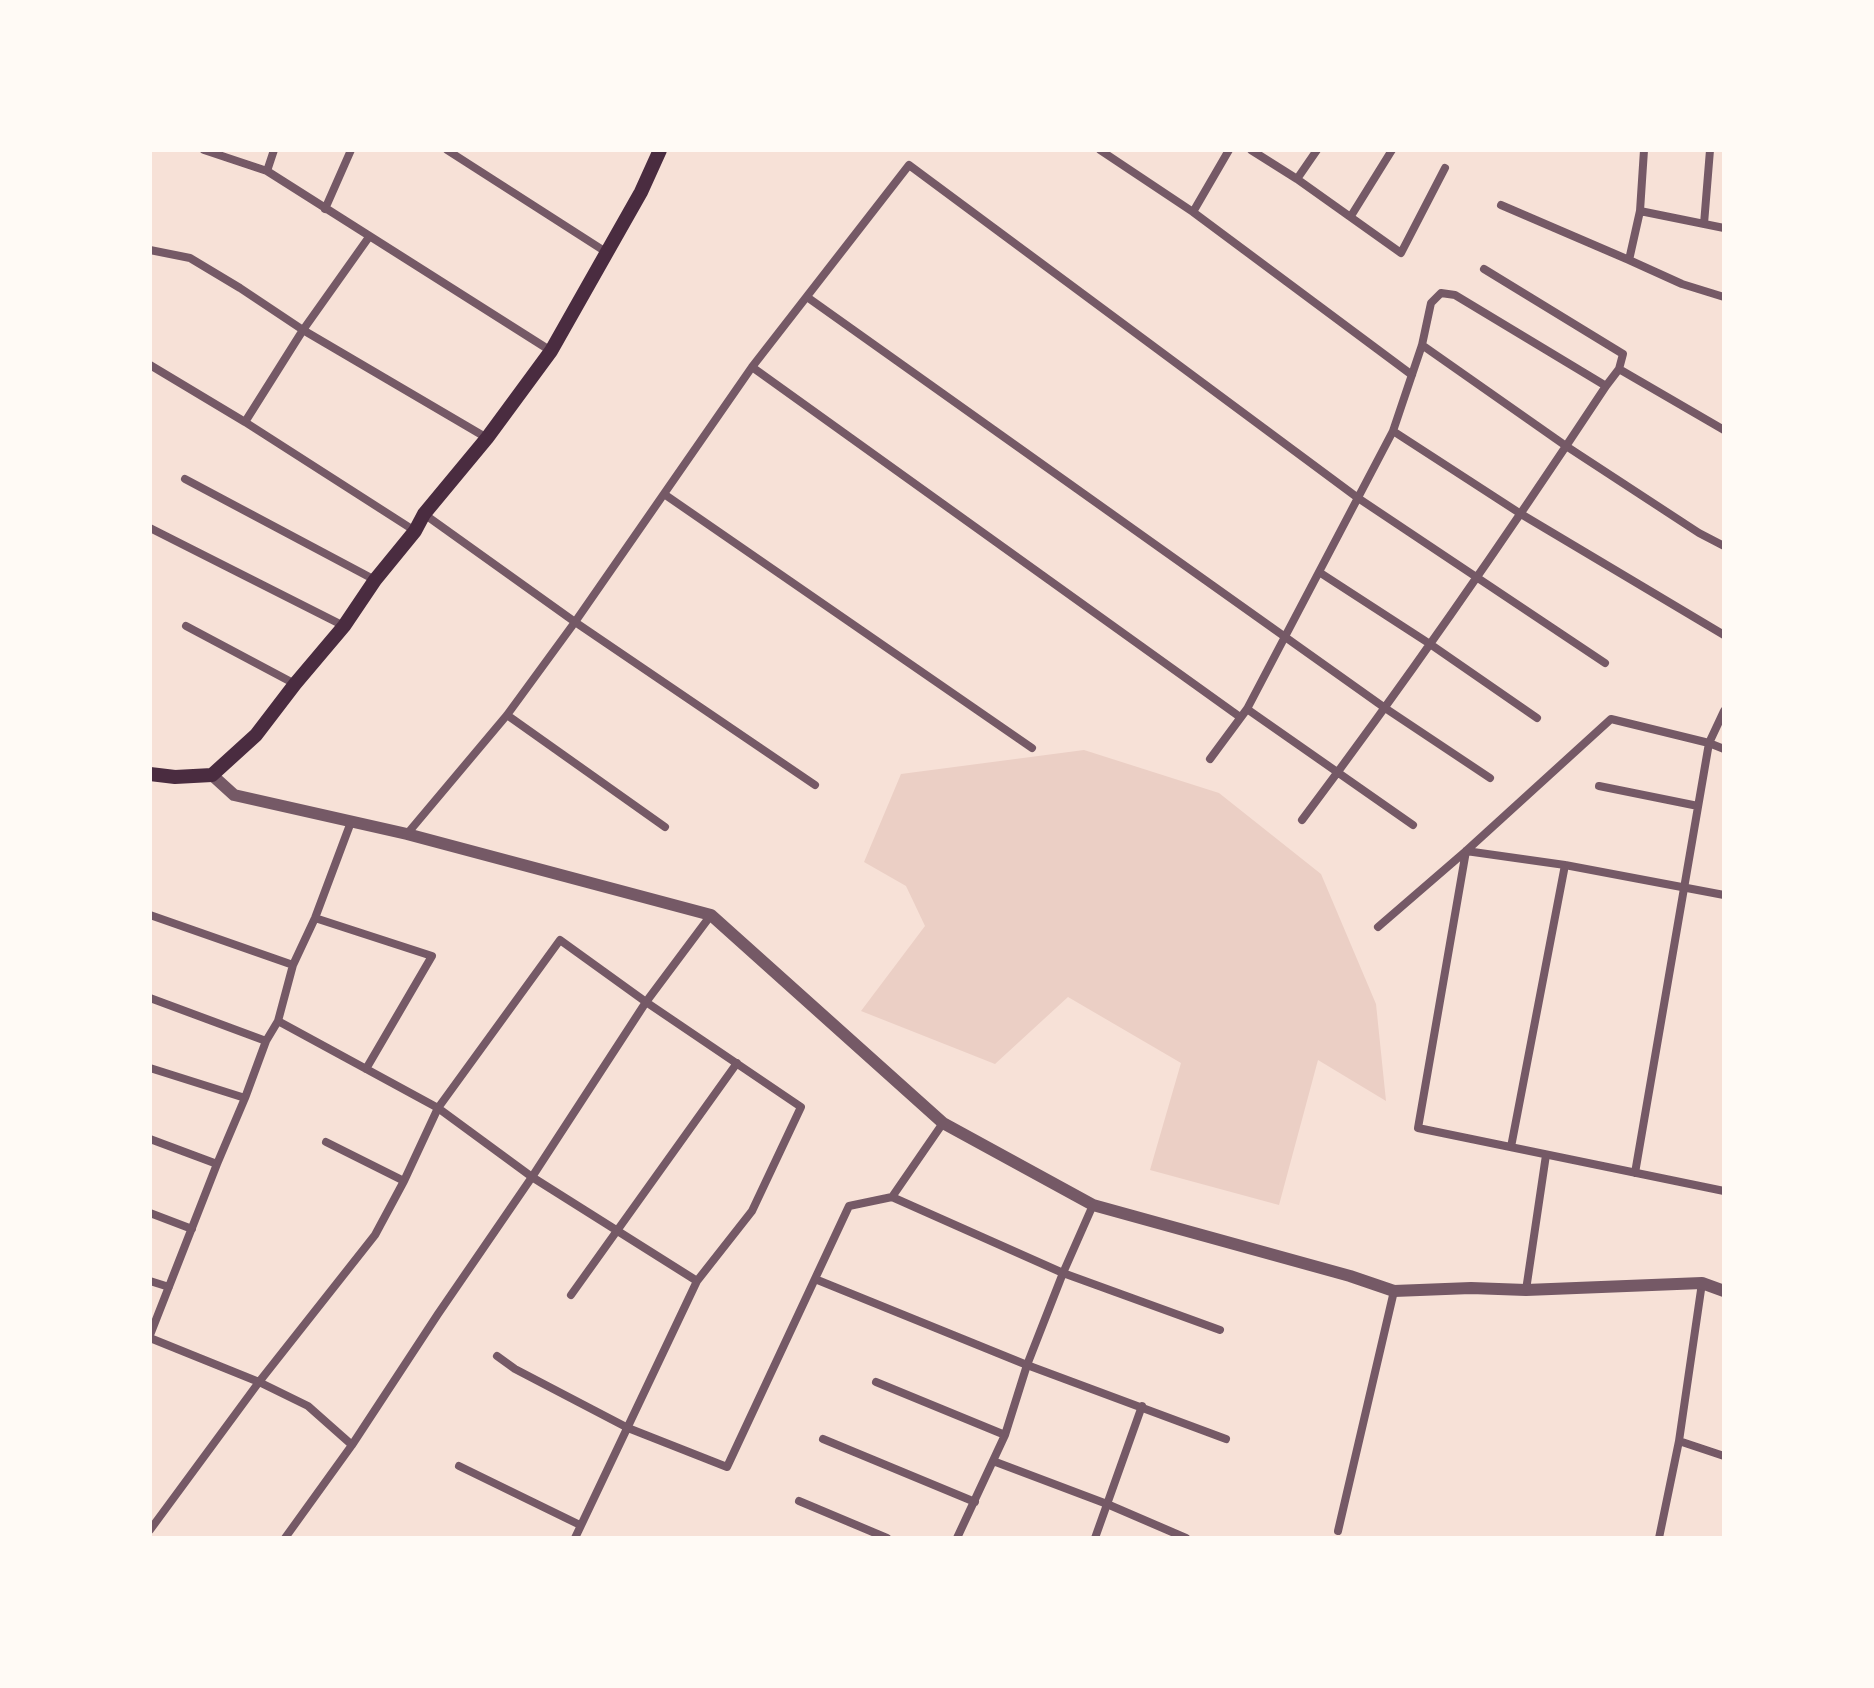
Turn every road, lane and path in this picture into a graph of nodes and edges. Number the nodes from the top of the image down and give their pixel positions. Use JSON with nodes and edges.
{"nodes":[{"id":1,"x":204,"y":150,"type":"edge"},
{"id":2,"x":274,"y":150,"type":"edge"},
{"id":3,"x":351,"y":150,"type":"edge"},
{"id":4,"x":447,"y":150,"type":"edge"},
{"id":5,"x":660,"y":150,"type":"edge"},
{"id":6,"x":1100,"y":150,"type":"edge"},
{"id":7,"x":1229,"y":150,"type":"edge"},
{"id":8,"x":1251,"y":150,"type":"edge"},
{"id":9,"x":1317,"y":150,"type":"edge"},
{"id":10,"x":1392,"y":150,"type":"edge"},
{"id":11,"x":1644,"y":150,"type":"edge"},
{"id":12,"x":1710,"y":150,"type":"edge"},
{"id":13,"x":1445,"y":168,"type":"dead end"},
{"id":14,"x":267,"y":171,"type":"junction"},
{"id":15,"x":1297,"y":179,"type":"junction"},
{"id":16,"x":1501,"y":205,"type":"dead end"},
{"id":17,"x":325,"y":209,"type":"junction"},
{"id":18,"x":1640,"y":211,"type":"junction"},
{"id":19,"x":1193,"y":212,"type":"junction"},
{"id":20,"x":1351,"y":216,"type":"junction"},
{"id":21,"x":1704,"y":224,"type":"junction"},
{"id":22,"x":1724,"y":228,"type":"edge"},
{"id":23,"x":369,"y":237,"type":"junction"},
{"id":24,"x":150,"y":250,"type":"edge"},
{"id":25,"x":606,"y":252,"type":"junction"},
{"id":26,"x":1629,"y":260,"type":"junction"},
{"id":27,"x":1484,"y":269,"type":"dead end"},
{"id":28,"x":807,"y":297,"type":"junction"},
{"id":29,"x":1724,"y":297,"type":"edge"},
{"id":30,"x":303,"y":330,"type":"junction"},
{"id":31,"x":1422,"y":345,"type":"junction"},
{"id":32,"x":551,"y":351,"type":"junction"},
{"id":33,"x":150,"y":365,"type":"edge"},
{"id":34,"x":752,"y":367,"type":"junction"},
{"id":35,"x":1619,"y":369,"type":"junction"},
{"id":36,"x":1412,"y":375,"type":"junction"},
{"id":37,"x":1606,"y":386,"type":"junction"},
{"id":38,"x":245,"y":422,"type":"junction"},
{"id":39,"x":1724,"y":430,"type":"edge"},
{"id":40,"x":1393,"y":431,"type":"junction"},
{"id":41,"x":487,"y":438,"type":"junction"},
{"id":42,"x":1566,"y":446,"type":"junction"},
{"id":43,"x":185,"y":479,"type":"dead end"},
{"id":44,"x":664,"y":494,"type":"junction"},
{"id":45,"x":1358,"y":498,"type":"junction"},
{"id":46,"x":424,"y":514,"type":"junction"},
{"id":47,"x":1521,"y":514,"type":"junction"},
{"id":48,"x":150,"y":528,"type":"edge"},
{"id":49,"x":415,"y":531,"type":"junction"},
{"id":50,"x":1724,"y":546,"type":"edge"},
{"id":51,"x":1319,"y":572,"type":"junction"},
{"id":52,"x":1476,"y":578,"type":"junction"},
{"id":53,"x":375,"y":580,"type":"junction"},
{"id":54,"x":575,"y":622,"type":"junction"},
{"id":55,"x":186,"y":626,"type":"dead end"},
{"id":56,"x":344,"y":626,"type":"junction"},
{"id":57,"x":1724,"y":635,"type":"edge"},
{"id":58,"x":1285,"y":637,"type":"junction"},
{"id":59,"x":1430,"y":644,"type":"junction"},
{"id":60,"x":1605,"y":663,"type":"dead end"},
{"id":61,"x":295,"y":684,"type":"junction"},
{"id":62,"x":1385,"y":708,"type":"junction"},
{"id":63,"x":1247,"y":709,"type":"junction"},
{"id":64,"x":1724,"y":711,"type":"edge"},
{"id":65,"x":507,"y":715,"type":"junction"},
{"id":66,"x":1240,"y":717,"type":"junction"},
{"id":67,"x":1537,"y":718,"type":"dead end"},
{"id":68,"x":1709,"y":743,"type":"junction"},
{"id":69,"x":1032,"y":748,"type":"dead end"},
{"id":70,"x":1724,"y":749,"type":"edge"},
{"id":71,"x":1210,"y":759,"type":"dead end"},
{"id":72,"x":1339,"y":772,"type":"junction"},
{"id":73,"x":150,"y":774,"type":"edge"},
{"id":74,"x":212,"y":775,"type":"junction"},
{"id":75,"x":1490,"y":778,"type":"dead end"},
{"id":76,"x":815,"y":785,"type":"dead end"},
{"id":77,"x":1599,"y":786,"type":"dead end"},
{"id":78,"x":1698,"y":806,"type":"junction"},
{"id":79,"x":1302,"y":820,"type":"dead end"},
{"id":80,"x":351,"y":822,"type":"junction"},
{"id":81,"x":1413,"y":825,"type":"dead end"},
{"id":82,"x":665,"y":827,"type":"dead end"},
{"id":83,"x":407,"y":834,"type":"junction"},
{"id":84,"x":1466,"y":851,"type":"junction"},
{"id":85,"x":1565,"y":865,"type":"junction"},
{"id":86,"x":1684,"y":886,"type":"junction"},
{"id":87,"x":1724,"y":895,"type":"edge"},
{"id":88,"x":150,"y":915,"type":"edge"},
{"id":89,"x":711,"y":915,"type":"junction"},
{"id":90,"x":315,"y":918,"type":"junction"},
{"id":91,"x":1378,"y":927,"type":"dead end"},
{"id":92,"x":293,"y":965,"type":"junction"},
{"id":93,"x":150,"y":998,"type":"edge"},
{"id":94,"x":646,"y":1002,"type":"junction"},
{"id":95,"x":278,"y":1021,"type":"junction"},
{"id":96,"x":266,"y":1041,"type":"junction"},
{"id":97,"x":737,"y":1063,"type":"junction"},
{"id":98,"x":150,"y":1068,"type":"edge"},
{"id":99,"x":366,"y":1069,"type":"junction"},
{"id":100,"x":245,"y":1098,"type":"junction"},
{"id":101,"x":438,"y":1108,"type":"junction"},
{"id":102,"x":943,"y":1123,"type":"junction"},
{"id":103,"x":150,"y":1139,"type":"edge"},
{"id":104,"x":326,"y":1142,"type":"dead end"},
{"id":105,"x":1511,"y":1147,"type":"junction"},
{"id":106,"x":1546,"y":1155,"type":"junction"},
{"id":107,"x":217,"y":1164,"type":"junction"},
{"id":108,"x":1635,"y":1173,"type":"junction"},
{"id":109,"x":532,"y":1177,"type":"junction"},
{"id":110,"x":404,"y":1181,"type":"junction"},
{"id":111,"x":1724,"y":1191,"type":"edge"},
{"id":112,"x":892,"y":1197,"type":"junction"},
{"id":113,"x":1093,"y":1205,"type":"junction"},
{"id":114,"x":150,"y":1213,"type":"edge"},
{"id":115,"x":192,"y":1229,"type":"junction"},
{"id":116,"x":617,"y":1231,"type":"junction"},
{"id":117,"x":1063,"y":1273,"type":"junction"},
{"id":118,"x":815,"y":1279,"type":"junction"},
{"id":119,"x":150,"y":1281,"type":"edge"},
{"id":120,"x":697,"y":1281,"type":"junction"},
{"id":121,"x":1702,"y":1283,"type":"junction"},
{"id":122,"x":169,"y":1287,"type":"junction"},
{"id":123,"x":1526,"y":1290,"type":"junction"},
{"id":124,"x":1394,"y":1291,"type":"junction"},
{"id":125,"x":1724,"y":1291,"type":"edge"},
{"id":126,"x":571,"y":1295,"type":"dead end"},
{"id":127,"x":1220,"y":1330,"type":"dead end"},
{"id":128,"x":150,"y":1337,"type":"edge"},
{"id":129,"x":497,"y":1356,"type":"dead end"},
{"id":130,"x":1027,"y":1365,"type":"junction"},
{"id":131,"x":259,"y":1382,"type":"junction"},
{"id":132,"x":876,"y":1382,"type":"dead end"},
{"id":133,"x":1142,"y":1406,"type":"junction"},
{"id":134,"x":628,"y":1428,"type":"junction"},
{"id":135,"x":1005,"y":1435,"type":"junction"},
{"id":136,"x":823,"y":1439,"type":"dead end"},
{"id":137,"x":1226,"y":1439,"type":"dead end"},
{"id":138,"x":1679,"y":1441,"type":"junction"},
{"id":139,"x":352,"y":1445,"type":"junction"},
{"id":140,"x":1724,"y":1456,"type":"edge"},
{"id":141,"x":993,"y":1461,"type":"junction"},
{"id":142,"x":459,"y":1466,"type":"dead end"},
{"id":143,"x":799,"y":1501,"type":"dead end"},
{"id":144,"x":975,"y":1502,"type":"junction"},
{"id":145,"x":1107,"y":1504,"type":"junction"},
{"id":146,"x":580,"y":1525,"type":"junction"},
{"id":147,"x":150,"y":1530,"type":"edge"},
{"id":148,"x":1338,"y":1531,"type":"dead end"},
{"id":149,"x":1662,"y":1537,"type":"edge"},
{"id":150,"x":285,"y":1538,"type":"edge"},
{"id":151,"x":575,"y":1538,"type":"edge"},
{"id":152,"x":887,"y":1538,"type":"edge"},
{"id":153,"x":957,"y":1538,"type":"edge"},
{"id":154,"x":1095,"y":1538,"type":"edge"},
{"id":155,"x":1186,"y":1538,"type":"edge"}],
"edges":[{"from":1,"to":14,"type":"street"},
{"from":2,"to":14,"type":"street"},
{"from":3,"to":17,"type":"street"},
{"from":4,"to":25,"type":"street"},
{"from":5,"to":25,"type":"main road"},
{"from":6,"to":19,"type":"street"},
{"from":7,"to":19,"type":"street"},
{"from":8,"to":15,"type":"street"},
{"from":9,"to":15,"type":"street"},
{"from":10,"to":20,"type":"street"},
{"from":11,"to":18,"type":"street"},
{"from":12,"to":21,"type":"street"},
{"from":13,"to":20,"type":"street"},
{"from":14,"to":17,"type":"street"},
{"from":15,"to":20,"type":"street"},
{"from":16,"to":26,"type":"street"},
{"from":17,"to":23,"type":"street"},
{"from":18,"to":21,"type":"street"},
{"from":18,"to":26,"type":"street"},
{"from":19,"to":36,"type":"street"},
{"from":21,"to":22,"type":"street"},
{"from":23,"to":30,"type":"street"},
{"from":23,"to":32,"type":"street"},
{"from":24,"to":30,"type":"street"},
{"from":25,"to":32,"type":"main road"},
{"from":26,"to":29,"type":"street"},
{"from":27,"to":35,"type":"street"},
{"from":28,"to":34,"type":"street"},
{"from":28,"to":45,"type":"street"},
{"from":28,"to":58,"type":"street"},
{"from":30,"to":38,"type":"street"},
{"from":30,"to":41,"type":"street"},
{"from":31,"to":36,"type":"street"},
{"from":31,"to":37,"type":"street"},
{"from":31,"to":42,"type":"street"},
{"from":32,"to":41,"type":"main road"},
{"from":33,"to":38,"type":"street"},
{"from":34,"to":44,"type":"street"},
{"from":34,"to":66,"type":"street"},
{"from":35,"to":37,"type":"street"},
{"from":35,"to":39,"type":"street"},
{"from":36,"to":40,"type":"street"},
{"from":37,"to":42,"type":"street"},
{"from":38,"to":49,"type":"street"},
{"from":40,"to":45,"type":"street"},
{"from":40,"to":47,"type":"street"},
{"from":41,"to":46,"type":"main road"},
{"from":42,"to":47,"type":"street"},
{"from":42,"to":50,"type":"street"},
{"from":43,"to":53,"type":"street"},
{"from":44,"to":54,"type":"street"},
{"from":44,"to":69,"type":"street"},
{"from":45,"to":51,"type":"street"},
{"from":45,"to":52,"type":"street"},
{"from":46,"to":49,"type":"main road"},
{"from":46,"to":54,"type":"street"},
{"from":47,"to":52,"type":"street"},
{"from":47,"to":57,"type":"street"},
{"from":48,"to":56,"type":"street"},
{"from":49,"to":53,"type":"main road"},
{"from":51,"to":58,"type":"street"},
{"from":51,"to":59,"type":"street"},
{"from":52,"to":59,"type":"street"},
{"from":52,"to":60,"type":"street"},
{"from":53,"to":56,"type":"main road"},
{"from":54,"to":65,"type":"street"},
{"from":54,"to":76,"type":"street"},
{"from":55,"to":61,"type":"street"},
{"from":56,"to":61,"type":"main road"},
{"from":58,"to":62,"type":"street"},
{"from":58,"to":63,"type":"street"},
{"from":59,"to":62,"type":"street"},
{"from":59,"to":67,"type":"street"},
{"from":61,"to":74,"type":"main road"},
{"from":62,"to":72,"type":"street"},
{"from":62,"to":75,"type":"street"},
{"from":63,"to":66,"type":"street"},
{"from":63,"to":72,"type":"street"},
{"from":64,"to":68,"type":"street"},
{"from":65,"to":82,"type":"street"},
{"from":65,"to":83,"type":"street"},
{"from":66,"to":71,"type":"street"},
{"from":68,"to":70,"type":"street"},
{"from":68,"to":78,"type":"street"},
{"from":68,"to":84,"type":"street"},
{"from":72,"to":79,"type":"street"},
{"from":72,"to":81,"type":"street"},
{"from":73,"to":74,"type":"main road"},
{"from":74,"to":80,"type":"street"},
{"from":77,"to":78,"type":"street"},
{"from":78,"to":86,"type":"street"},
{"from":80,"to":83,"type":"street"},
{"from":80,"to":90,"type":"street"},
{"from":83,"to":89,"type":"street"},
{"from":84,"to":85,"type":"street"},
{"from":84,"to":91,"type":"street"},
{"from":84,"to":105,"type":"street"},
{"from":85,"to":86,"type":"street"},
{"from":85,"to":105,"type":"street"},
{"from":86,"to":87,"type":"street"},
{"from":86,"to":108,"type":"street"},
{"from":88,"to":92,"type":"street"},
{"from":89,"to":94,"type":"street"},
{"from":89,"to":102,"type":"street"},
{"from":90,"to":92,"type":"street"},
{"from":90,"to":99,"type":"street"},
{"from":92,"to":95,"type":"street"},
{"from":93,"to":96,"type":"street"},
{"from":94,"to":97,"type":"street"},
{"from":94,"to":101,"type":"street"},
{"from":94,"to":109,"type":"street"},
{"from":95,"to":96,"type":"street"},
{"from":95,"to":99,"type":"street"},
{"from":96,"to":100,"type":"street"},
{"from":97,"to":116,"type":"street"},
{"from":97,"to":120,"type":"street"},
{"from":98,"to":100,"type":"street"},
{"from":99,"to":101,"type":"street"},
{"from":100,"to":107,"type":"street"},
{"from":101,"to":109,"type":"street"},
{"from":101,"to":110,"type":"street"},
{"from":102,"to":112,"type":"street"},
{"from":102,"to":113,"type":"street"},
{"from":103,"to":107,"type":"street"},
{"from":104,"to":110,"type":"street"},
{"from":105,"to":106,"type":"street"},
{"from":106,"to":108,"type":"street"},
{"from":106,"to":123,"type":"street"},
{"from":107,"to":115,"type":"street"},
{"from":108,"to":111,"type":"street"},
{"from":109,"to":116,"type":"street"},
{"from":109,"to":139,"type":"street"},
{"from":110,"to":131,"type":"street"},
{"from":112,"to":117,"type":"street"},
{"from":112,"to":118,"type":"street"},
{"from":113,"to":117,"type":"street"},
{"from":113,"to":124,"type":"street"},
{"from":114,"to":115,"type":"street"},
{"from":115,"to":122,"type":"street"},
{"from":116,"to":120,"type":"street"},
{"from":116,"to":126,"type":"street"},
{"from":117,"to":127,"type":"street"},
{"from":117,"to":130,"type":"street"},
{"from":118,"to":130,"type":"street"},
{"from":118,"to":134,"type":"street"},
{"from":119,"to":122,"type":"street"},
{"from":120,"to":134,"type":"street"},
{"from":121,"to":123,"type":"street"},
{"from":121,"to":125,"type":"street"},
{"from":121,"to":138,"type":"street"},
{"from":122,"to":128,"type":"street"},
{"from":123,"to":124,"type":"street"},
{"from":124,"to":148,"type":"street"},
{"from":128,"to":131,"type":"street"},
{"from":129,"to":134,"type":"street"},
{"from":130,"to":133,"type":"street"},
{"from":130,"to":135,"type":"street"},
{"from":131,"to":139,"type":"street"},
{"from":131,"to":147,"type":"street"},
{"from":132,"to":135,"type":"street"},
{"from":133,"to":137,"type":"street"},
{"from":133,"to":145,"type":"street"},
{"from":134,"to":146,"type":"street"},
{"from":135,"to":141,"type":"street"},
{"from":136,"to":144,"type":"street"},
{"from":138,"to":140,"type":"street"},
{"from":138,"to":149,"type":"street"},
{"from":139,"to":150,"type":"street"},
{"from":141,"to":144,"type":"street"},
{"from":141,"to":145,"type":"street"},
{"from":142,"to":146,"type":"street"},
{"from":143,"to":152,"type":"street"},
{"from":144,"to":153,"type":"street"},
{"from":145,"to":154,"type":"street"},
{"from":145,"to":155,"type":"street"},
{"from":146,"to":151,"type":"street"}]}
